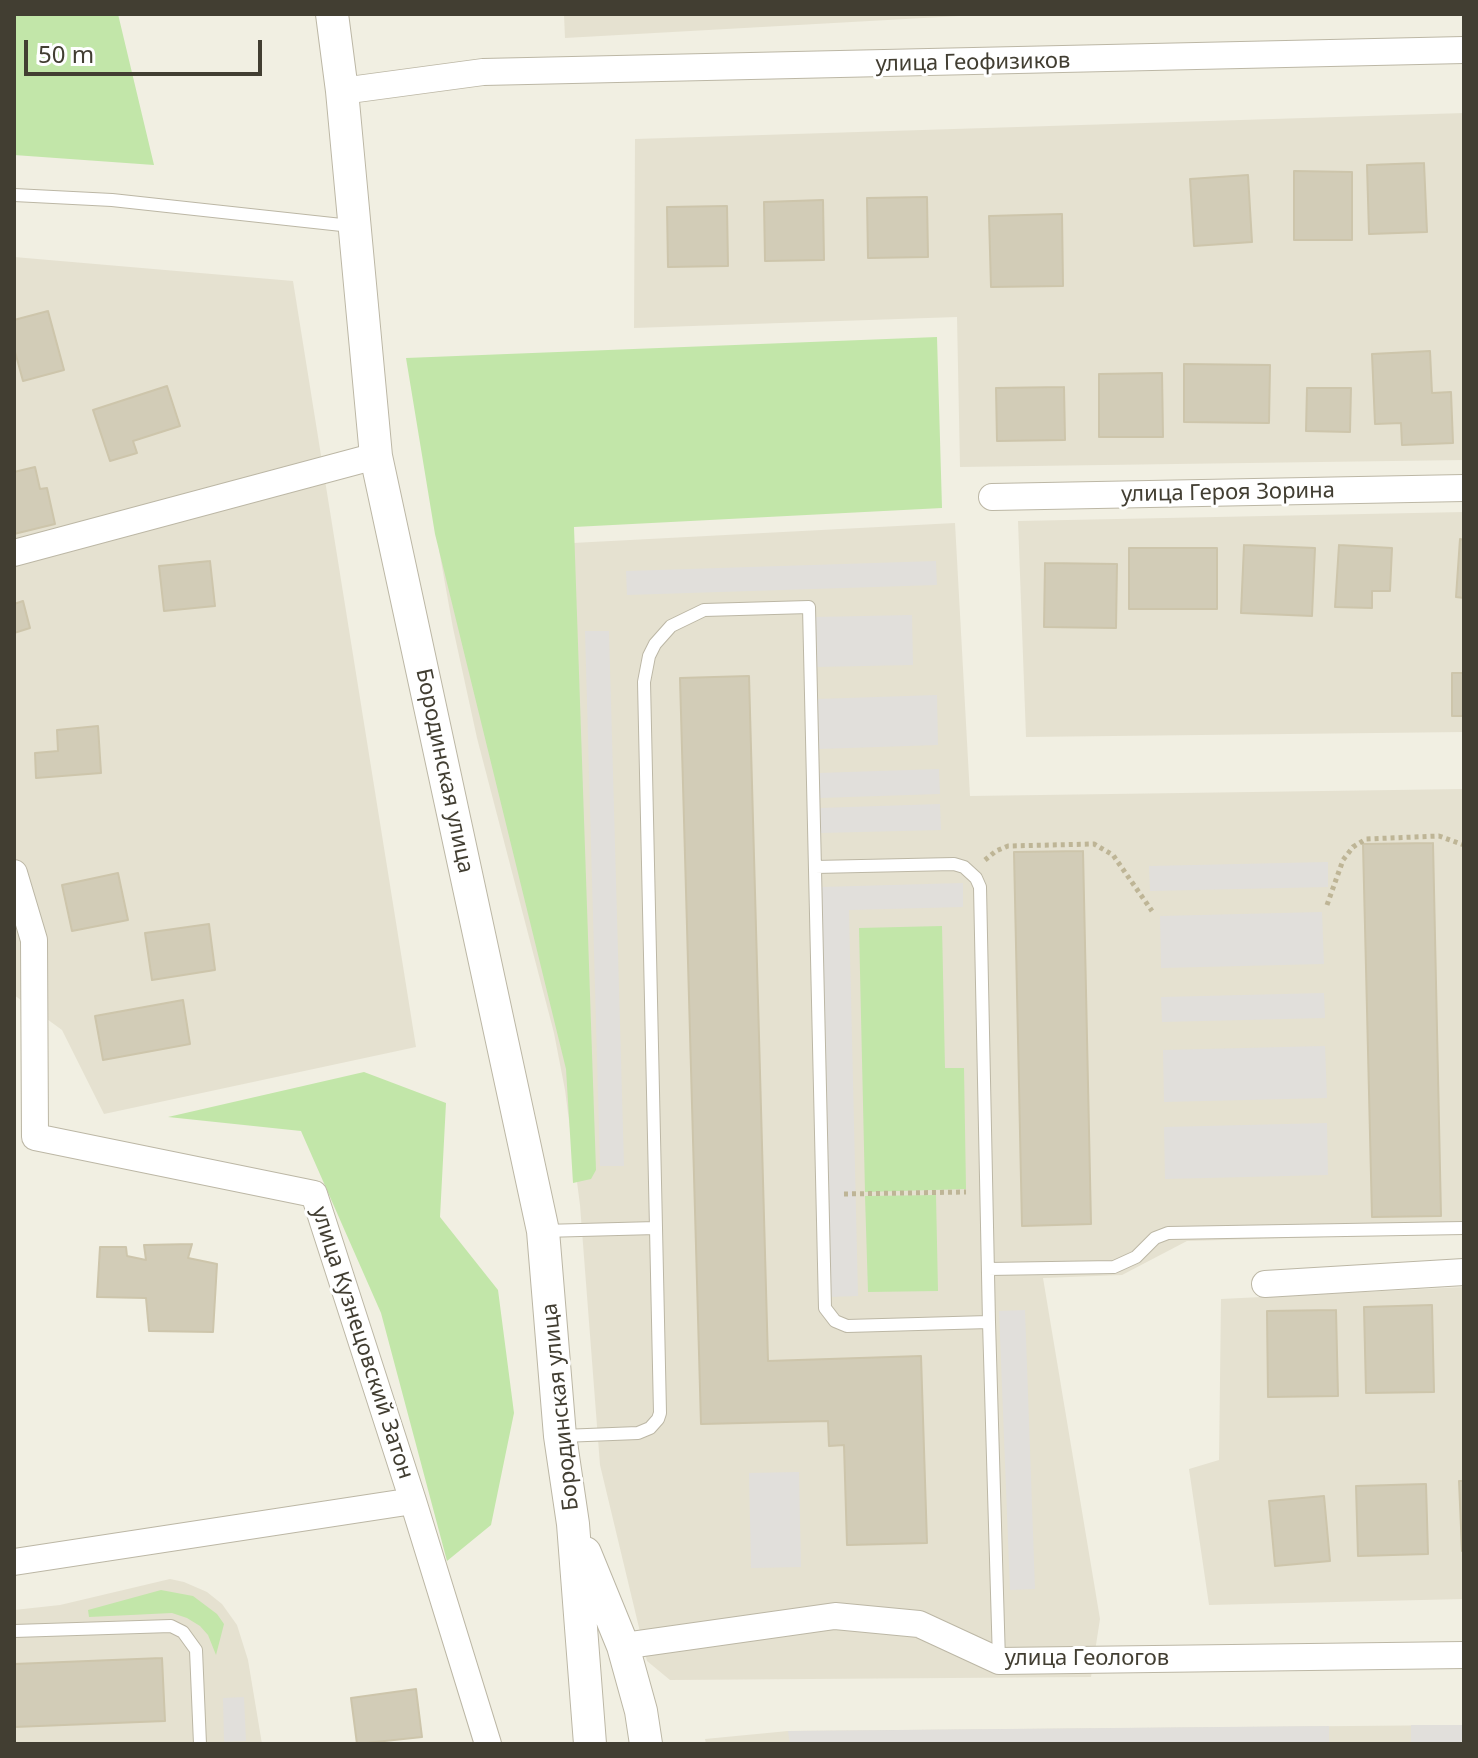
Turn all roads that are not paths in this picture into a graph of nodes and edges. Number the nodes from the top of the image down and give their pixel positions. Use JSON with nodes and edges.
{"nodes":[{"id":1,"x":332,"y":14,"type":"edge"},
{"id":2,"x":1464,"y":50,"type":"edge"},
{"id":3,"x":342,"y":91,"type":"junction"},
{"id":4,"x":14,"y":195,"type":"edge"},
{"id":5,"x":355,"y":226,"type":"junction"},
{"id":6,"x":376,"y":456,"type":"junction"},
{"id":7,"x":1464,"y":488,"type":"edge"},
{"id":8,"x":992,"y":497,"type":"dead end"},
{"id":9,"x":14,"y":553,"type":"edge"},
{"id":10,"x":815,"y":867,"type":"junction"},
{"id":11,"x":14,"y":873,"type":"edge"},
{"id":12,"x":25,"y":1138,"type":"edge"},
{"id":13,"x":656,"y":1228,"type":"junction"},
{"id":14,"x":1464,"y":1228,"type":"edge"},
{"id":15,"x":543,"y":1231,"type":"junction"},
{"id":16,"x":988,"y":1269,"type":"junction"},
{"id":17,"x":1464,"y":1272,"type":"edge"},
{"id":18,"x":1265,"y":1284,"type":"dead end"},
{"id":19,"x":989,"y":1322,"type":"junction"},
{"id":20,"x":560,"y":1436,"type":"junction"},
{"id":21,"x":413,"y":1501,"type":"junction"},
{"id":22,"x":573,"y":1524,"type":"junction"},
{"id":23,"x":14,"y":1562,"type":"edge"},
{"id":24,"x":14,"y":1631,"type":"edge"},
{"id":25,"x":623,"y":1646,"type":"junction"},
{"id":26,"x":1464,"y":1655,"type":"edge"},
{"id":27,"x":999,"y":1661,"type":"junction"},
{"id":28,"x":200,"y":1744,"type":"edge"},
{"id":29,"x":488,"y":1744,"type":"edge"},
{"id":30,"x":590,"y":1744,"type":"edge"},
{"id":31,"x":646,"y":1744,"type":"edge"}],
"edges":[{"from":1,"to":3,"type":"street","name":"Бородинская улица"},
{"from":2,"to":3,"type":"street","name":"улица Геофизиков"},
{"from":3,"to":5,"type":"street","name":"Бородинская улица"},
{"from":4,"to":5,"type":"lane"},
{"from":5,"to":6,"type":"street","name":"Бородинская улица"},
{"from":6,"to":9,"type":"street"},
{"from":6,"to":15,"type":"street","name":"Бородинская улица"},
{"from":7,"to":8,"type":"street","name":"улица Героя Зорина"},
{"from":10,"to":13,"type":"lane"},
{"from":10,"to":16,"type":"lane"},
{"from":10,"to":19,"type":"lane"},
{"from":11,"to":12,"type":"street","name":"улица Кузнецовский Затон"},
{"from":12,"to":21,"type":"street","name":"улица Кузнецовский Затон"},
{"from":13,"to":15,"type":"lane"},
{"from":13,"to":20,"type":"lane"},
{"from":14,"to":16,"type":"lane"},
{"from":15,"to":20,"type":"street","name":"Бородинская улица"},
{"from":16,"to":19,"type":"lane"},
{"from":17,"to":18,"type":"street"},
{"from":19,"to":27,"type":"lane"},
{"from":20,"to":22,"type":"street","name":"Бородинская улица"},
{"from":21,"to":23,"type":"street"},
{"from":21,"to":29,"type":"street","name":"улица Кузнецовский Затон"},
{"from":22,"to":25,"type":"street","name":"Бородинская улица"},
{"from":22,"to":30,"type":"street","name":"Бородинская улица"},
{"from":24,"to":28,"type":"lane"},
{"from":25,"to":27,"type":"street","name":"улица Геологов"},
{"from":25,"to":31,"type":"street","name":"Бородинская улица"},
{"from":26,"to":27,"type":"street","name":"улица Геологов"}]}
